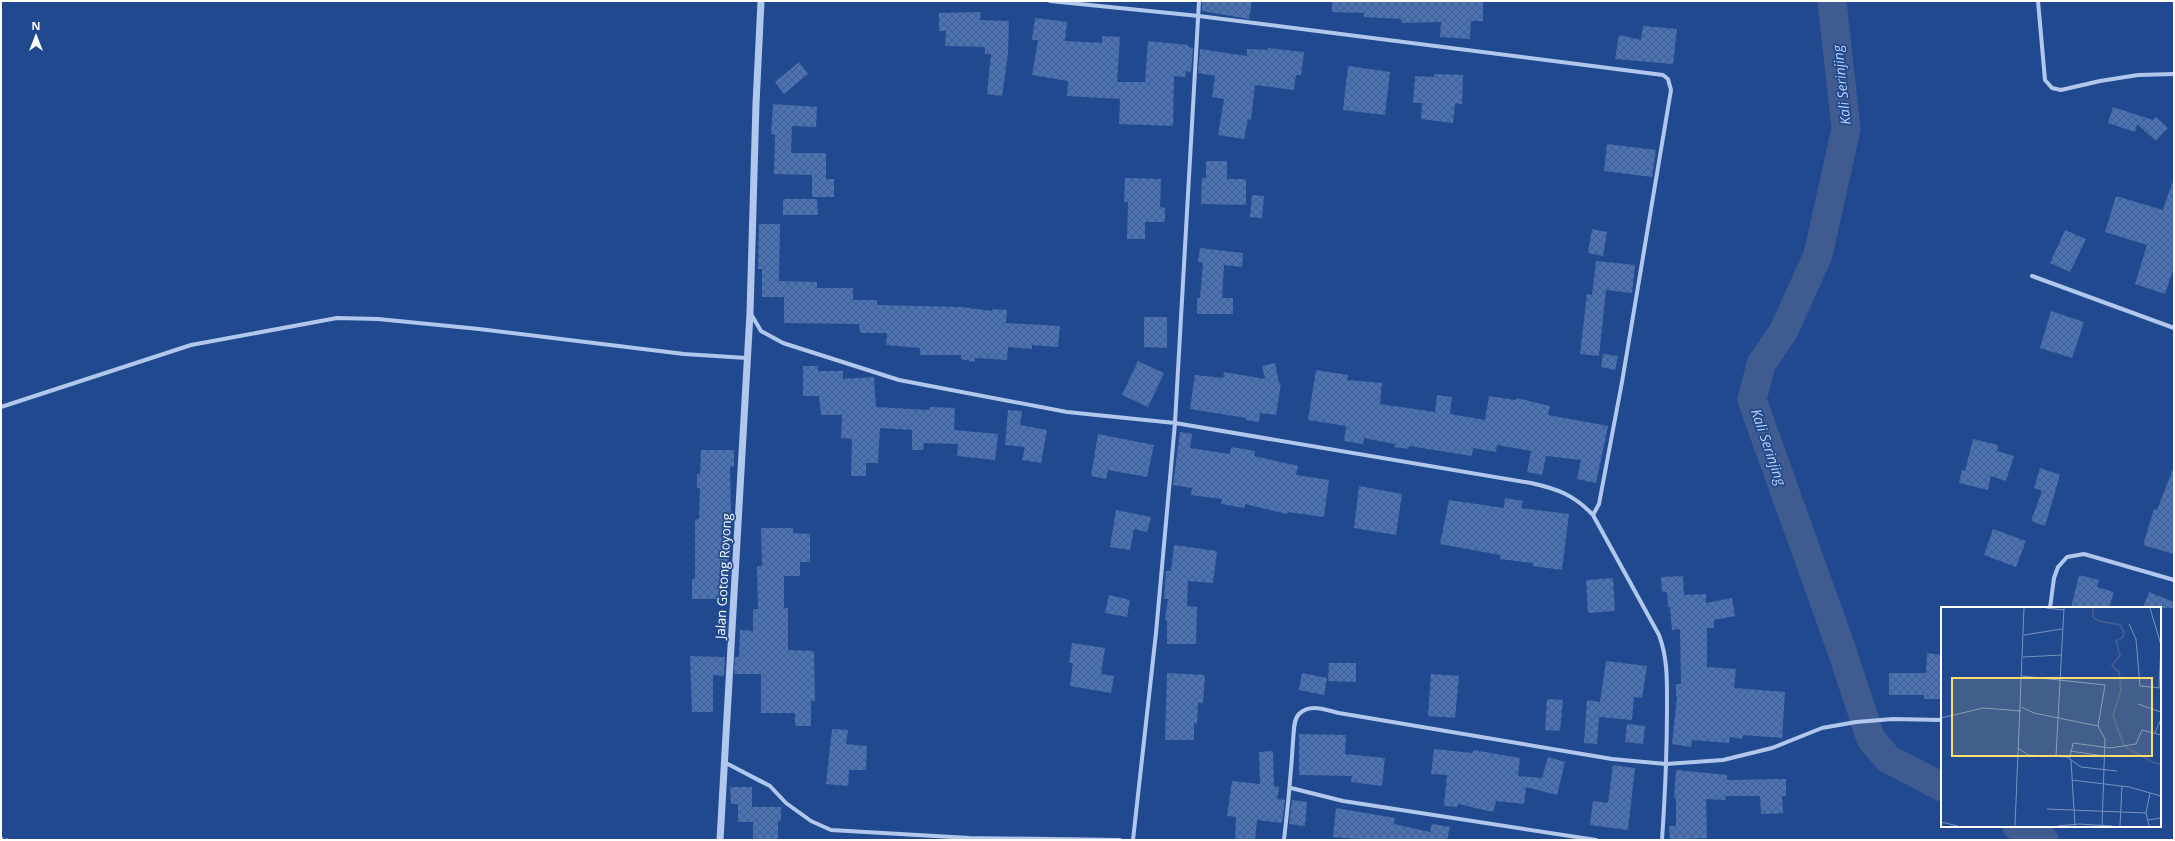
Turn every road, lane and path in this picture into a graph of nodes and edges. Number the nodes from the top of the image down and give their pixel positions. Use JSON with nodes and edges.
{"nodes":[{"id":1,"x":760,"y":1,"type":"edge"},
{"id":2,"x":1050,"y":1,"type":"edge"},
{"id":3,"x":1199,"y":1,"type":"edge"},
{"id":4,"x":2038,"y":1,"type":"edge"},
{"id":5,"x":1199,"y":16,"type":"junction"},
{"id":6,"x":2174,"y":74,"type":"edge"},
{"id":7,"x":2032,"y":276,"type":"dead end"},
{"id":8,"x":750,"y":313,"type":"junction"},
{"id":9,"x":2174,"y":328,"type":"edge"},
{"id":10,"x":747,"y":358,"type":"junction"},
{"id":11,"x":1,"y":407,"type":"edge"},
{"id":12,"x":1175,"y":423,"type":"junction"},
{"id":13,"x":1594,"y":515,"type":"junction"},
{"id":14,"x":2174,"y":580,"type":"edge"},
{"id":15,"x":2050,"y":607,"type":"edge"},
{"id":16,"x":1941,"y":720,"type":"edge"},
{"id":17,"x":724,"y":762,"type":"junction"},
{"id":18,"x":1666,"y":764,"type":"junction"},
{"id":19,"x":1291,"y":788,"type":"junction"},
{"id":20,"x":1,"y":838,"type":"edge"},
{"id":21,"x":8,"y":840,"type":"edge"},
{"id":22,"x":720,"y":840,"type":"edge"},
{"id":23,"x":1120,"y":840,"type":"edge"},
{"id":24,"x":1133,"y":840,"type":"edge"},
{"id":25,"x":1284,"y":840,"type":"edge"},
{"id":26,"x":1596,"y":840,"type":"edge"},
{"id":27,"x":1662,"y":840,"type":"edge"}],
"edges":[{"from":1,"to":8,"type":"street","name":"Jalan Gotong Royong"},
{"from":2,"to":5,"type":"street"},
{"from":3,"to":5,"type":"street"},
{"from":4,"to":6,"type":"street"},
{"from":5,"to":12,"type":"street"},
{"from":5,"to":13,"type":"street"},
{"from":7,"to":9,"type":"street"},
{"from":8,"to":10,"type":"street","name":"Jalan Gotong Royong"},
{"from":8,"to":12,"type":"street"},
{"from":10,"to":11,"type":"street"},
{"from":10,"to":17,"type":"street","name":"Jalan Gotong Royong"},
{"from":12,"to":13,"type":"street"},
{"from":12,"to":24,"type":"street"},
{"from":13,"to":18,"type":"street"},
{"from":14,"to":15,"type":"street"},
{"from":16,"to":18,"type":"street"},
{"from":17,"to":22,"type":"street","name":"Jalan Gotong Royong"},
{"from":17,"to":23,"type":"street"},
{"from":18,"to":19,"type":"street"},
{"from":18,"to":27,"type":"street"},
{"from":19,"to":25,"type":"street"},
{"from":19,"to":26,"type":"street"},
{"from":20,"to":21,"type":"path"}]}
